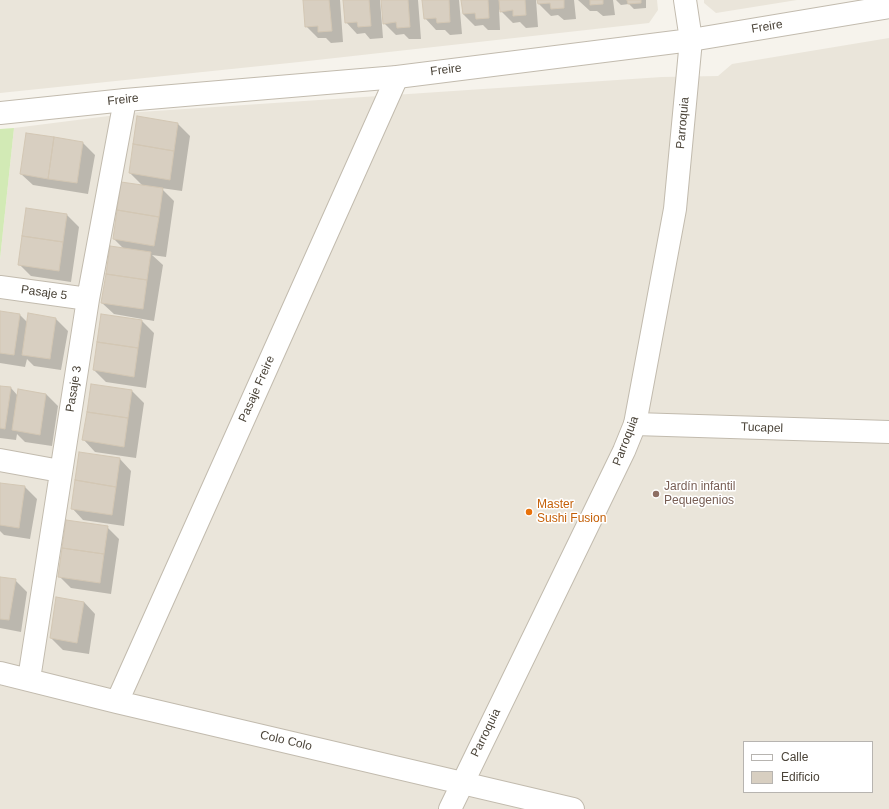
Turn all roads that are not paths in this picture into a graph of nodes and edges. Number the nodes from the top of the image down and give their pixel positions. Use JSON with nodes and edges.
{"nodes":[{"id":1,"x":685,"y":0,"type":"edge"},
{"id":2,"x":889,"y":7,"type":"edge"},
{"id":3,"x":690,"y":40,"type":"junction"},
{"id":4,"x":397,"y":77,"type":"junction"},
{"id":5,"x":126,"y":100,"type":"junction"},
{"id":6,"x":0,"y":113,"type":"edge"},
{"id":7,"x":0,"y":287,"type":"edge"},
{"id":8,"x":88,"y":300,"type":"junction"},
{"id":9,"x":635,"y":424,"type":"junction"},
{"id":10,"x":889,"y":432,"type":"edge"},
{"id":11,"x":0,"y":460,"type":"edge"},
{"id":12,"x":60,"y":471,"type":"junction"},
{"id":13,"x":0,"y":673,"type":"edge"},
{"id":14,"x":29,"y":680,"type":"junction"},
{"id":15,"x":117,"y":702,"type":"junction"},
{"id":16,"x":462,"y":783,"type":"junction"},
{"id":17,"x":450,"y":809,"type":"edge"},
{"id":18,"x":572,"y":809,"type":"edge"}],
"edges":[{"from":1,"to":3,"type":"street","name":"Parroquia"},
{"from":2,"to":3,"type":"street","name":"Freire"},
{"from":3,"to":4,"type":"street","name":"Freire"},
{"from":3,"to":9,"type":"street","name":"Parroquia"},
{"from":4,"to":5,"type":"street","name":"Freire"},
{"from":4,"to":15,"type":"street","name":"Pasaje Freire"},
{"from":5,"to":6,"type":"street","name":"Freire"},
{"from":5,"to":8,"type":"street","name":"Pasaje 3"},
{"from":7,"to":8,"type":"street","name":"Pasaje 5"},
{"from":8,"to":12,"type":"street","name":"Pasaje 3"},
{"from":9,"to":10,"type":"street","name":"Tucapel"},
{"from":9,"to":16,"type":"street","name":"Parroquia"},
{"from":11,"to":12,"type":"street"},
{"from":12,"to":14,"type":"street","name":"Pasaje 3"},
{"from":13,"to":14,"type":"street","name":"Colo Colo"},
{"from":14,"to":15,"type":"street","name":"Colo Colo"},
{"from":15,"to":16,"type":"street","name":"Colo Colo"},
{"from":16,"to":17,"type":"street","name":"Parroquia"},
{"from":16,"to":18,"type":"street","name":"Colo Colo"}]}
